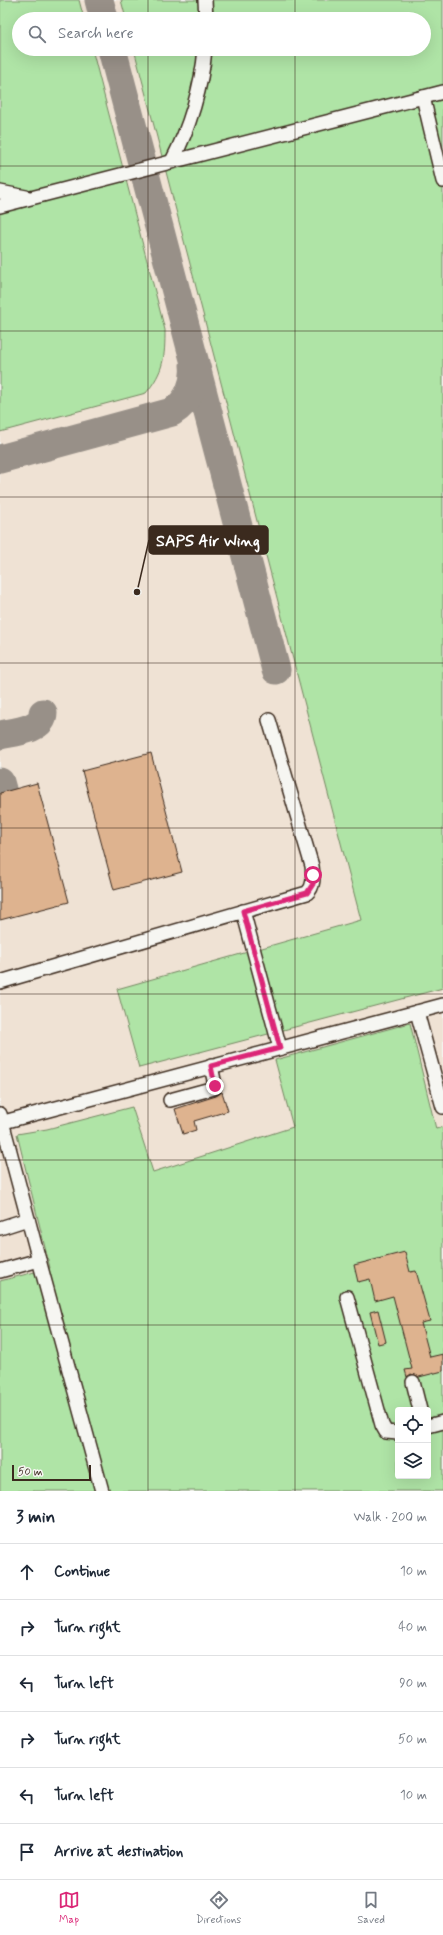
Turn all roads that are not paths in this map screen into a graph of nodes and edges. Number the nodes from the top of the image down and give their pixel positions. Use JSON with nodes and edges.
{"nodes":[{"id":1,"x":205,"y":0,"type":"edge"},
{"id":2,"x":206,"y":12,"type":"edge"},
{"id":3,"x":204,"y":56,"type":"edge"},
{"id":4,"x":443,"y":92,"type":"edge"},
{"id":5,"x":423,"y":97,"type":"junction"},
{"id":6,"x":185,"y":135,"type":"junction"},
{"id":7,"x":199,"y":155,"type":"junction"},
{"id":8,"x":172,"y":162,"type":"junction"},
{"id":9,"x":443,"y":181,"type":"edge"},
{"id":10,"x":0,"y":192,"type":"edge"},
{"id":11,"x":32,"y":198,"type":"junction"},
{"id":12,"x":0,"y":206,"type":"edge"},
{"id":13,"x":269,"y":720,"type":"dead end"},
{"id":14,"x":243,"y":911,"type":"junction"},
{"id":15,"x":0,"y":982,"type":"edge"},
{"id":16,"x":443,"y":1006,"type":"edge"},
{"id":17,"x":417,"y":1012,"type":"junction"},
{"id":18,"x":280,"y":1048,"type":"junction"},
{"id":19,"x":211,"y":1066,"type":"junction"},
{"id":20,"x":170,"y":1100,"type":"dead end"},
{"id":21,"x":443,"y":1107,"type":"edge"},
{"id":22,"x":1,"y":1120,"type":"edge"},
{"id":23,"x":28,"y":1220,"type":"junction"},
{"id":24,"x":0,"y":1228,"type":"edge"},
{"id":25,"x":39,"y":1260,"type":"junction"},
{"id":26,"x":0,"y":1271,"type":"edge"},
{"id":27,"x":347,"y":1297,"type":"dead end"},
{"id":28,"x":413,"y":1382,"type":"dead end"},
{"id":29,"x":419,"y":1407,"type":"edge"},
{"id":30,"x":443,"y":1422,"type":"edge"},
{"id":31,"x":431,"y":1425,"type":"edge"},
{"id":32,"x":395,"y":1433,"type":"edge"},
{"id":33,"x":102,"y":1491,"type":"edge"}],
"edges":[{"from":1,"to":2,"type":"lane"},
{"from":3,"to":6,"type":"lane"},
{"from":4,"to":5,"type":"lane"},
{"from":5,"to":7,"type":"lane"},
{"from":5,"to":9,"type":"lane"},
{"from":6,"to":7,"type":"lane"},
{"from":6,"to":8,"type":"lane"},
{"from":7,"to":8,"type":"lane"},
{"from":8,"to":11,"type":"lane"},
{"from":10,"to":11,"type":"lane"},
{"from":11,"to":12,"type":"lane"},
{"from":13,"to":14,"type":"lane"},
{"from":14,"to":15,"type":"lane"},
{"from":14,"to":18,"type":"lane"},
{"from":16,"to":17,"type":"lane"},
{"from":17,"to":18,"type":"lane"},
{"from":17,"to":21,"type":"lane"},
{"from":18,"to":19,"type":"lane"},
{"from":19,"to":20,"type":"lane"},
{"from":19,"to":22,"type":"lane"},
{"from":22,"to":23,"type":"lane"},
{"from":23,"to":24,"type":"lane"},
{"from":23,"to":25,"type":"lane"},
{"from":25,"to":26,"type":"lane"},
{"from":25,"to":33,"type":"lane"},
{"from":27,"to":32,"type":"lane"},
{"from":28,"to":29,"type":"lane"},
{"from":30,"to":31,"type":"lane"}]}
